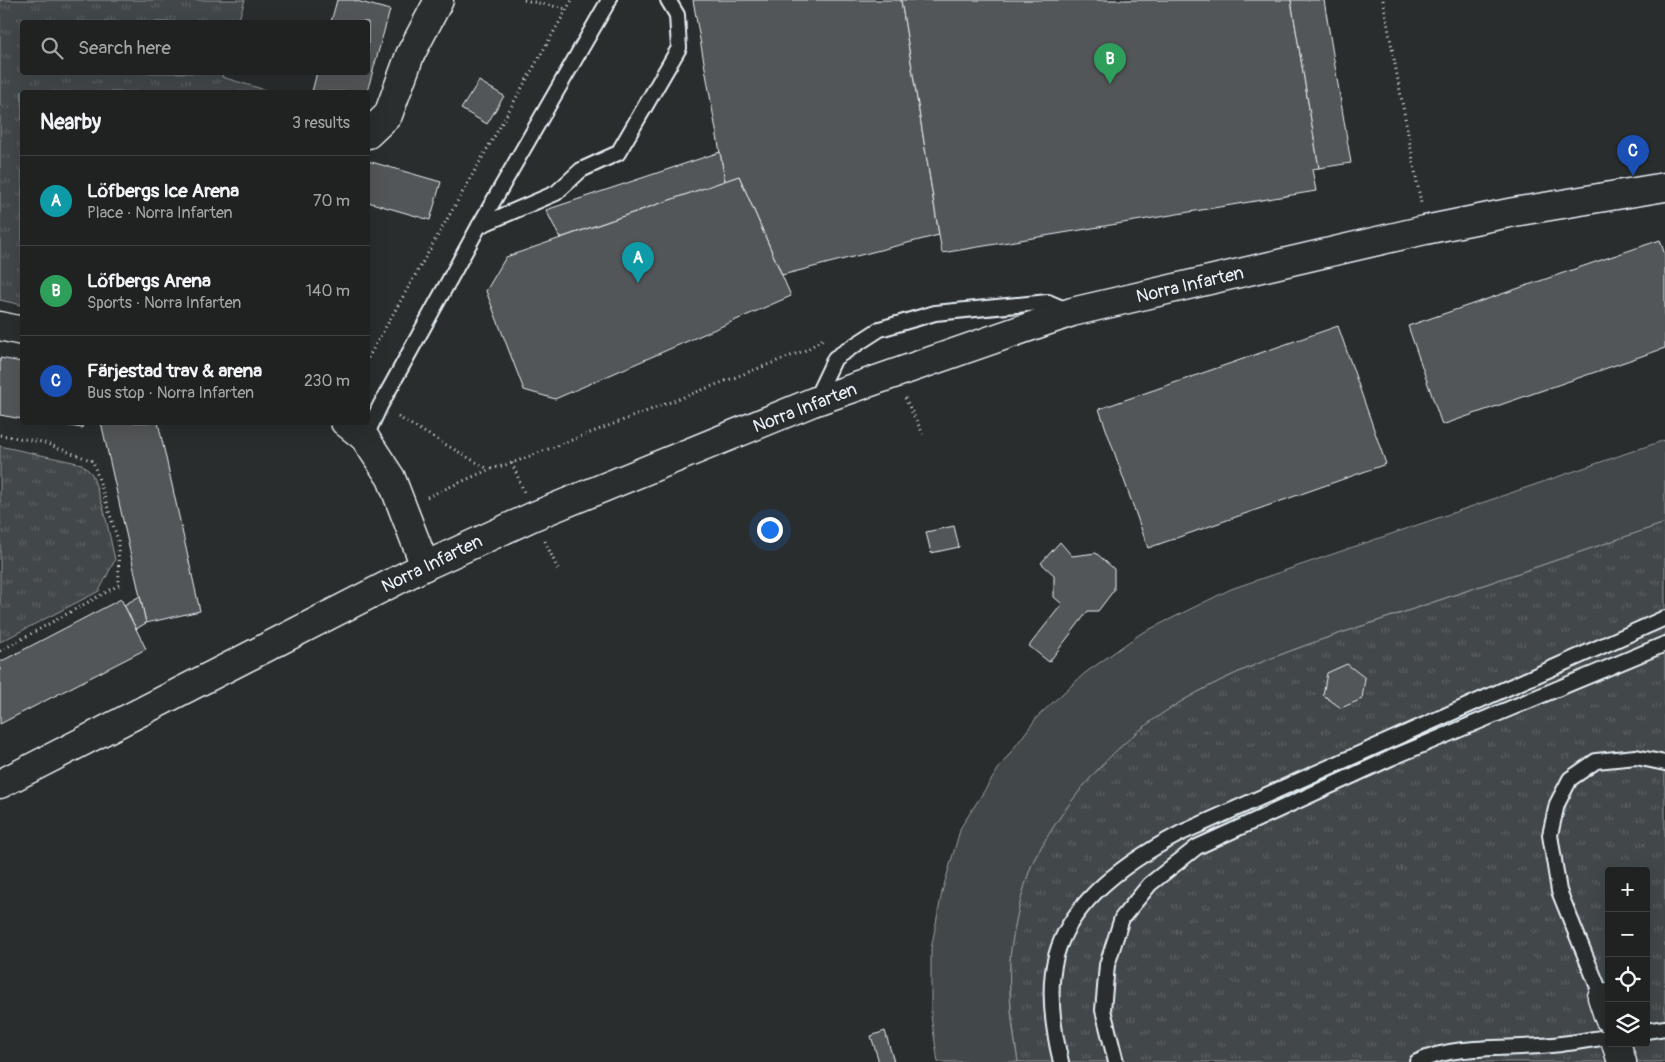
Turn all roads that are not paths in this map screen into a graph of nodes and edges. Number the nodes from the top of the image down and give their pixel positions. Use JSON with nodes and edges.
{"nodes":[{"id":1,"x":439,"y":0,"type":"edge"},
{"id":2,"x":610,"y":0,"type":"edge"},
{"id":3,"x":668,"y":0,"type":"edge"},
{"id":4,"x":370,"y":132,"type":"edge"},
{"id":5,"x":1665,"y":187,"type":"edge"},
{"id":6,"x":479,"y":226,"type":"junction"},
{"id":7,"x":1072,"y":312,"type":"junction"},
{"id":8,"x":0,"y":326,"type":"edge"},
{"id":9,"x":20,"y":331,"type":"edge"},
{"id":10,"x":813,"y":402,"type":"junction"},
{"id":11,"x":370,"y":416,"type":"edge"},
{"id":12,"x":355,"y":430,"type":"edge"},
{"id":13,"x":425,"y":566,"type":"junction"},
{"id":14,"x":1665,"y":618,"type":"edge"},
{"id":15,"x":1665,"y":644,"type":"edge"},
{"id":16,"x":1665,"y":763,"type":"edge"},
{"id":17,"x":0,"y":784,"type":"edge"},
{"id":18,"x":1605,"y":1005,"type":"edge"},
{"id":19,"x":1665,"y":1028,"type":"edge"},
{"id":20,"x":1650,"y":1030,"type":"edge"},
{"id":21,"x":1605,"y":1038,"type":"edge"},
{"id":22,"x":1617,"y":1047,"type":"edge"},
{"id":23,"x":1061,"y":1062,"type":"edge"},
{"id":24,"x":1116,"y":1062,"type":"edge"},
{"id":25,"x":1417,"y":1062,"type":"edge"},
{"id":26,"x":1622,"y":1062,"type":"edge"}],
"edges":[{"from":1,"to":4,"type":"street"},
{"from":2,"to":6,"type":"lane"},
{"from":3,"to":6,"type":"lane"},
{"from":5,"to":7,"type":"street","name":"Norra Infarten"},
{"from":6,"to":11,"type":"lane"},
{"from":7,"to":10,"type":"street","name":"Norra Infarten"},
{"from":7,"to":10,"type":"lane"},
{"from":8,"to":9,"type":"street"},
{"from":10,"to":13,"type":"street","name":"Norra Infarten"},
{"from":12,"to":13,"type":"street"},
{"from":13,"to":17,"type":"street","name":"Norra Infarten"},
{"from":14,"to":23,"type":"lane"},
{"from":15,"to":24,"type":"lane"},
{"from":16,"to":18,"type":"lane"},
{"from":19,"to":20,"type":"lane"},
{"from":21,"to":25,"type":"lane"},
{"from":22,"to":26,"type":"street"}]}
